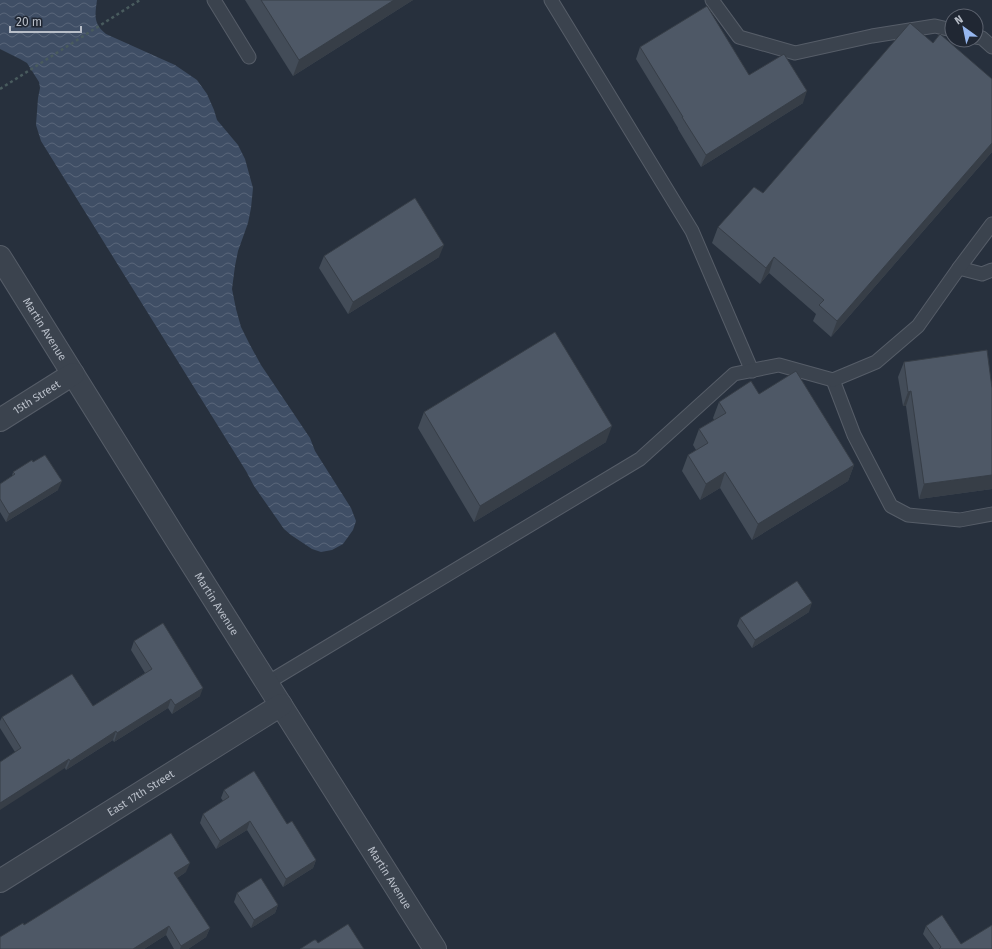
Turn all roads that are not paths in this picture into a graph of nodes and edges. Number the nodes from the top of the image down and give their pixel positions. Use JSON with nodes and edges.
{"nodes":[{"id":1,"x":214,"y":0,"type":"edge"},
{"id":2,"x":551,"y":0,"type":"edge"},
{"id":3,"x":712,"y":0,"type":"edge"},
{"id":4,"x":944,"y":28,"type":"edge"},
{"id":5,"x":984,"y":40,"type":"edge"},
{"id":6,"x":992,"y":47,"type":"edge"},
{"id":7,"x":249,"y":57,"type":"dead end"},
{"id":8,"x":992,"y":224,"type":"edge"},
{"id":9,"x":0,"y":257,"type":"edge"},
{"id":10,"x":959,"y":268,"type":"junction"},
{"id":11,"x":992,"y":270,"type":"edge"},
{"id":12,"x":752,"y":371,"type":"junction"},
{"id":13,"x":73,"y":374,"type":"junction"},
{"id":14,"x":833,"y":380,"type":"junction"},
{"id":15,"x":0,"y":420,"type":"edge"},
{"id":16,"x":992,"y":514,"type":"edge"},
{"id":17,"x":267,"y":683,"type":"junction"},
{"id":18,"x":281,"y":705,"type":"junction"},
{"id":19,"x":0,"y":881,"type":"edge"},
{"id":20,"x":435,"y":949,"type":"edge"}],
"edges":[{"from":1,"to":7,"type":"lane"},
{"from":2,"to":12,"type":"lane"},
{"from":3,"to":4,"type":"lane"},
{"from":5,"to":6,"type":"lane"},
{"from":8,"to":10,"type":"lane"},
{"from":9,"to":13,"type":"street","name":"Martin Avenue"},
{"from":10,"to":11,"type":"lane"},
{"from":10,"to":14,"type":"lane"},
{"from":12,"to":14,"type":"lane"},
{"from":12,"to":17,"type":"lane"},
{"from":13,"to":15,"type":"street","name":"15th Street"},
{"from":13,"to":17,"type":"street","name":"Martin Avenue"},
{"from":14,"to":16,"type":"lane"},
{"from":17,"to":18,"type":"street","name":"Martin Avenue"},
{"from":18,"to":19,"type":"street","name":"East 17th Street"},
{"from":18,"to":20,"type":"street","name":"Martin Avenue"}]}
